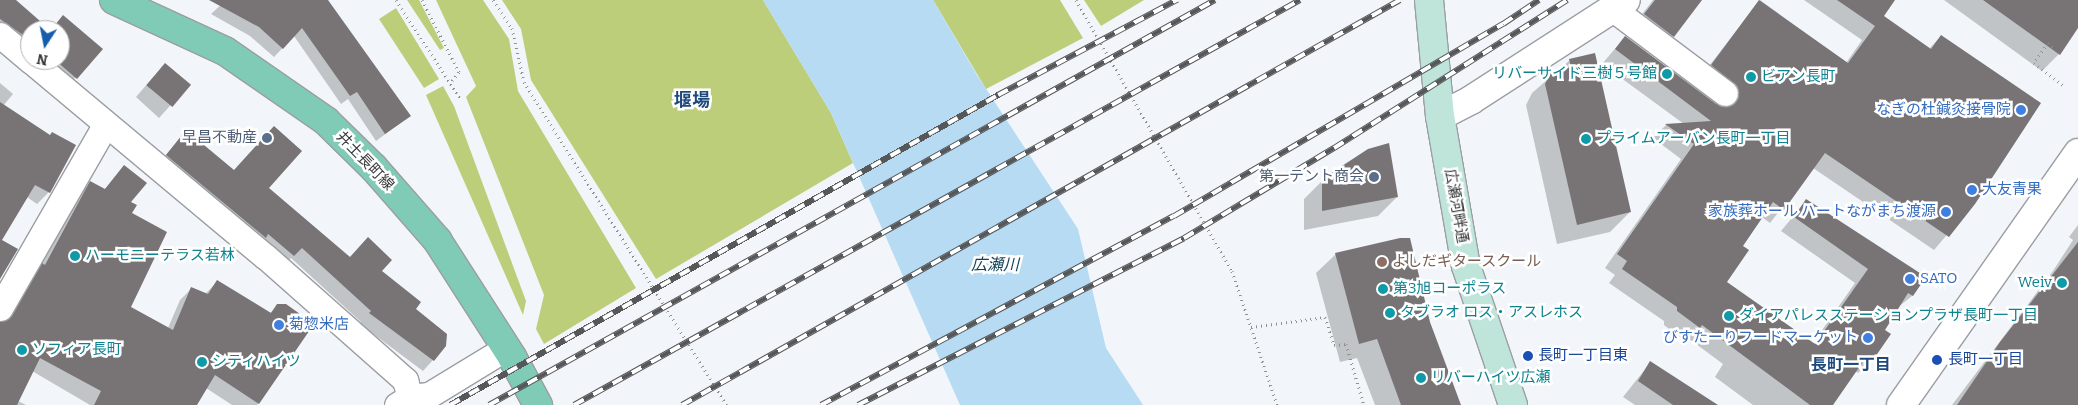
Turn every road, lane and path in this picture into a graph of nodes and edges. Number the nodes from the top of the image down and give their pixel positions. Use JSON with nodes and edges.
{"nodes":[{"id":1,"x":114,"y":0,"type":"edge"},
{"id":2,"x":396,"y":0,"type":"edge"},
{"id":3,"x":422,"y":0,"type":"edge"},
{"id":4,"x":493,"y":0,"type":"edge"},
{"id":5,"x":1076,"y":0,"type":"edge"},
{"id":6,"x":1429,"y":0,"type":"edge"},
{"id":7,"x":1619,"y":4,"type":"edge"},
{"id":8,"x":0,"y":35,"type":"edge"},
{"id":9,"x":2053,"y":47,"type":"dead end"},
{"id":10,"x":20,"y":52,"type":"edge"},
{"id":11,"x":42,"y":70,"type":"edge"},
{"id":12,"x":450,"y":83,"type":"junction"},
{"id":13,"x":2065,"y":86,"type":"dead end"},
{"id":14,"x":1725,"y":93,"type":"dead end"},
{"id":15,"x":460,"y":98,"type":"dead end"},
{"id":16,"x":1440,"y":116,"type":"junction"},
{"id":17,"x":106,"y":124,"type":"junction"},
{"id":18,"x":2078,"y":153,"type":"edge"},
{"id":19,"x":0,"y":308,"type":"edge"},
{"id":20,"x":1251,"y":327,"type":"junction"},
{"id":21,"x":506,"y":348,"type":"junction"},
{"id":22,"x":403,"y":401,"type":"edge"},
{"id":23,"x":538,"y":405,"type":"edge"},
{"id":24,"x":727,"y":405,"type":"edge"},
{"id":25,"x":1277,"y":405,"type":"edge"},
{"id":26,"x":1364,"y":405,"type":"edge"},
{"id":27,"x":1513,"y":405,"type":"edge"},
{"id":28,"x":1901,"y":405,"type":"edge"}],
"edges":[{"from":1,"to":21,"type":"main road","name":"井土長町線"},
{"from":2,"to":12,"type":"path"},
{"from":3,"to":12,"type":"path"},
{"from":4,"to":24,"type":"path"},
{"from":5,"to":20,"type":"path"},
{"from":6,"to":16,"type":"main road","name":"広瀬河畔通"},
{"from":7,"to":14,"type":"street"},
{"from":7,"to":16,"type":"street"},
{"from":8,"to":10,"type":"street"},
{"from":9,"to":13,"type":"path"},
{"from":11,"to":17,"type":"street"},
{"from":12,"to":15,"type":"path"},
{"from":16,"to":27,"type":"main road","name":"広瀬河畔通"},
{"from":17,"to":19,"type":"street"},
{"from":17,"to":22,"type":"street"},
{"from":18,"to":28,"type":"street"},
{"from":20,"to":25,"type":"path"},
{"from":20,"to":26,"type":"path"},
{"from":21,"to":22,"type":"street"},
{"from":21,"to":23,"type":"main road","name":"井土長町線"}]}
